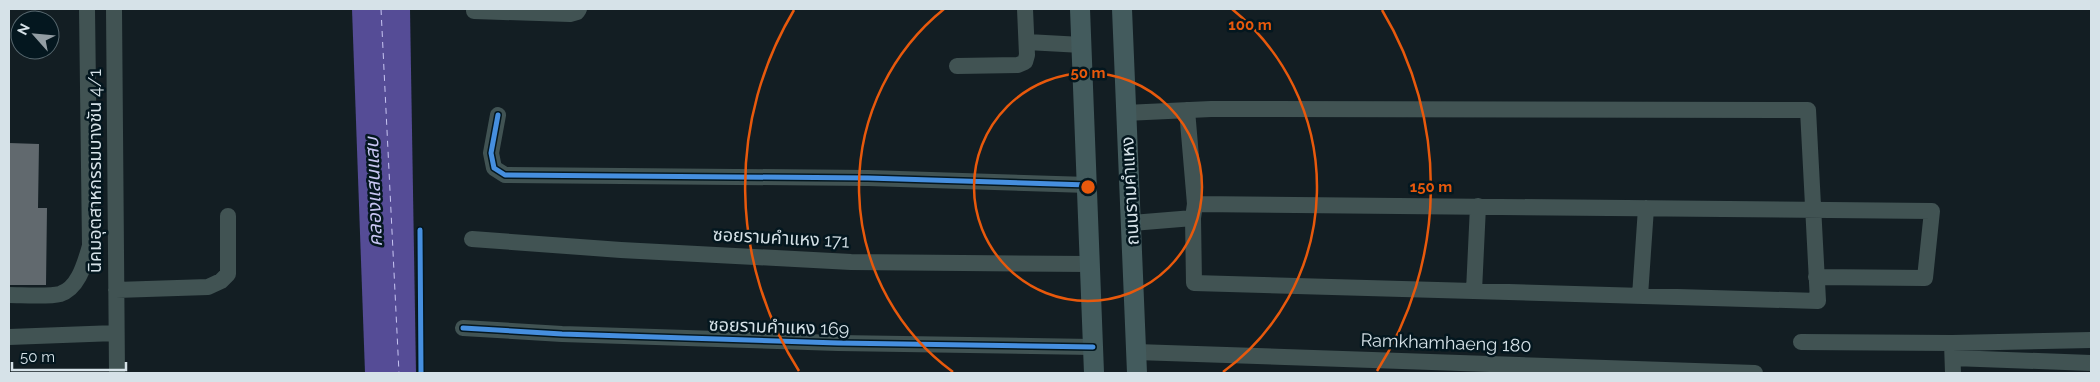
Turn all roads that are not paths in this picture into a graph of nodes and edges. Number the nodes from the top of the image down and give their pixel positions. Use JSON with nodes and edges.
{"nodes":[{"id":1,"x":87,"y":9,"type":"edge"},
{"id":2,"x":114,"y":9,"type":"edge"},
{"id":3,"x":579,"y":9,"type":"edge"},
{"id":4,"x":1025,"y":9,"type":"edge"},
{"id":5,"x":1080,"y":9,"type":"edge"},
{"id":6,"x":1122,"y":9,"type":"edge"},
{"id":7,"x":474,"y":11,"type":"dead end"},
{"id":8,"x":1027,"y":42,"type":"junction"},
{"id":9,"x":1082,"y":45,"type":"junction"},
{"id":10,"x":957,"y":66,"type":"dead end"},
{"id":11,"x":1187,"y":110,"type":"junction"},
{"id":12,"x":1125,"y":113,"type":"junction"},
{"id":13,"x":498,"y":116,"type":"dead end"},
{"id":14,"x":1088,"y":185,"type":"junction"},
{"id":15,"x":1478,"y":206,"type":"junction"},
{"id":16,"x":1646,"y":208,"type":"junction"},
{"id":17,"x":1812,"y":210,"type":"junction"},
{"id":18,"x":1194,"y":211,"type":"junction"},
{"id":19,"x":228,"y":216,"type":"dead end"},
{"id":20,"x":1132,"y":223,"type":"junction"},
{"id":21,"x":472,"y":239,"type":"dead end"},
{"id":22,"x":1089,"y":264,"type":"junction"},
{"id":23,"x":1816,"y":277,"type":"junction"},
{"id":24,"x":116,"y":290,"type":"junction"},
{"id":25,"x":1474,"y":291,"type":"junction"},
{"id":26,"x":9,"y":295,"type":"edge"},
{"id":27,"x":1640,"y":296,"type":"junction"},
{"id":28,"x":463,"y":328,"type":"dead end"},
{"id":29,"x":116,"y":333,"type":"junction"},
{"id":30,"x":9,"y":337,"type":"edge"},
{"id":31,"x":2091,"y":340,"type":"edge"},
{"id":32,"x":1801,"y":342,"type":"dead end"},
{"id":33,"x":1093,"y":347,"type":"junction"},
{"id":34,"x":1136,"y":352,"type":"junction"},
{"id":35,"x":1953,"y":358,"type":"edge"},
{"id":36,"x":2091,"y":363,"type":"edge"},
{"id":37,"x":117,"y":373,"type":"edge"},
{"id":38,"x":1094,"y":373,"type":"edge"},
{"id":39,"x":1137,"y":373,"type":"edge"},
{"id":40,"x":1755,"y":373,"type":"edge"}],
"edges":[{"from":1,"to":26,"type":"street"},
{"from":2,"to":24,"type":"street","name":"นิคมอุตสาหกรรมบางชัน 4/1"},
{"from":3,"to":7,"type":"street"},
{"from":4,"to":8,"type":"street"},
{"from":5,"to":9,"type":"main road"},
{"from":6,"to":12,"type":"main road","name":"ถนนรามคำแหง"},
{"from":8,"to":9,"type":"street"},
{"from":8,"to":10,"type":"street"},
{"from":9,"to":14,"type":"main road"},
{"from":11,"to":12,"type":"street"},
{"from":11,"to":17,"type":"street"},
{"from":11,"to":18,"type":"street"},
{"from":12,"to":20,"type":"main road","name":"ถนนรามคำแหง"},
{"from":13,"to":14,"type":"street"},
{"from":14,"to":22,"type":"main road"},
{"from":15,"to":16,"type":"street"},
{"from":15,"to":18,"type":"street"},
{"from":15,"to":25,"type":"street"},
{"from":16,"to":17,"type":"street"},
{"from":16,"to":27,"type":"street"},
{"from":17,"to":23,"type":"street"},
{"from":17,"to":23,"type":"street"},
{"from":18,"to":20,"type":"street"},
{"from":18,"to":25,"type":"street"},
{"from":19,"to":24,"type":"street"},
{"from":20,"to":34,"type":"main road","name":"ถนนรามคำแหง"},
{"from":21,"to":22,"type":"street","name":"ซอยรามคำแหง 171"},
{"from":22,"to":33,"type":"main road"},
{"from":23,"to":27,"type":"street"},
{"from":24,"to":29,"type":"street","name":"นิคมอุตสาหกรรมบางชัน 4/1"},
{"from":25,"to":27,"type":"street"},
{"from":28,"to":33,"type":"street","name":"ซอยรามคำแหง 169"},
{"from":29,"to":30,"type":"street"},
{"from":29,"to":37,"type":"street","name":"นิคมอุตสาหกรรมบางชัน 4/1"},
{"from":31,"to":35,"type":"street"},
{"from":32,"to":35,"type":"street"},
{"from":33,"to":38,"type":"main road"},
{"from":34,"to":39,"type":"main road","name":"ถนนรามคำแหง"},
{"from":34,"to":40,"type":"street","name":"Ramkhamhaeng 180"},
{"from":35,"to":36,"type":"street"}]}
